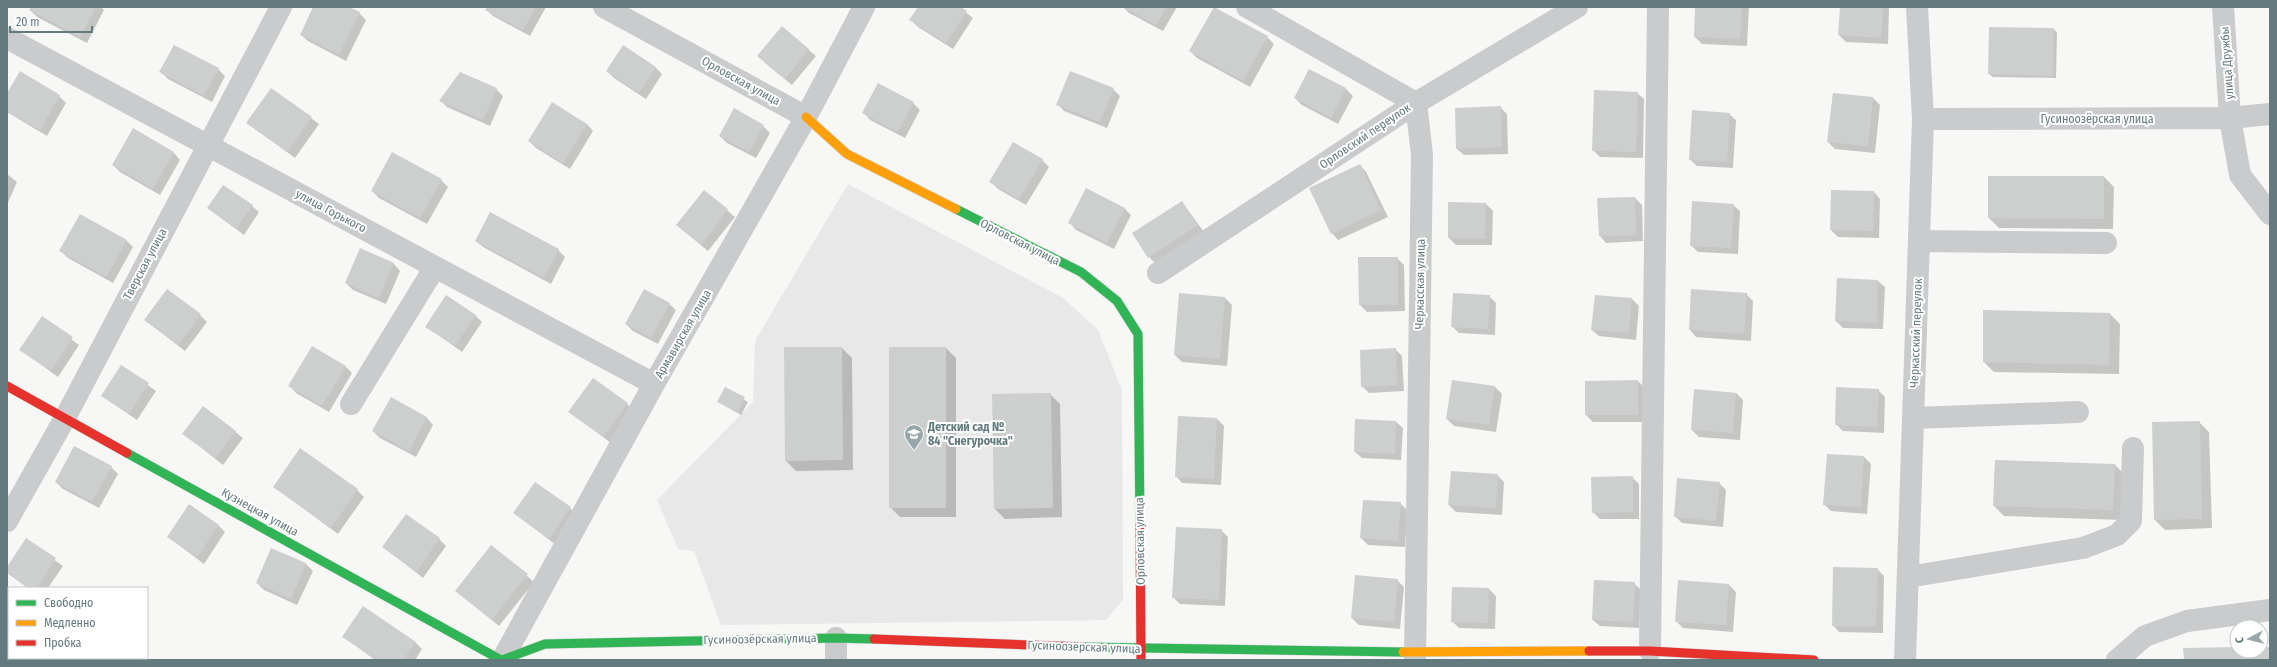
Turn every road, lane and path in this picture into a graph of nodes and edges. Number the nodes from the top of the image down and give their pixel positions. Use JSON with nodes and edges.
{"nodes":[{"id":1,"x":281,"y":7,"type":"edge"},
{"id":2,"x":604,"y":7,"type":"edge"},
{"id":3,"x":864,"y":7,"type":"edge"},
{"id":4,"x":1246,"y":7,"type":"edge"},
{"id":5,"x":1576,"y":7,"type":"edge"},
{"id":6,"x":1658,"y":7,"type":"edge"},
{"id":7,"x":1917,"y":7,"type":"edge"},
{"id":8,"x":2223,"y":7,"type":"edge"},
{"id":9,"x":7,"y":38,"type":"edge"},
{"id":10,"x":1416,"y":103,"type":"junction"},
{"id":11,"x":2270,"y":114,"type":"edge"},
{"id":12,"x":806,"y":117,"type":"junction"},
{"id":13,"x":2230,"y":118,"type":"junction"},
{"id":14,"x":1923,"y":119,"type":"junction"},
{"id":15,"x":207,"y":144,"type":"junction"},
{"id":16,"x":2269,"y":215,"type":"edge"},
{"id":17,"x":1919,"y":241,"type":"junction"},
{"id":18,"x":2106,"y":243,"type":"dead end"},
{"id":19,"x":435,"y":267,"type":"junction"},
{"id":20,"x":1158,"y":273,"type":"dead end"},
{"id":21,"x":654,"y":384,"type":"junction"},
{"id":22,"x":7,"y":386,"type":"edge"},
{"id":23,"x":351,"y":404,"type":"dead end"},
{"id":24,"x":2078,"y":412,"type":"dead end"},
{"id":25,"x":65,"y":418,"type":"junction"},
{"id":26,"x":1913,"y":418,"type":"junction"},
{"id":27,"x":2133,"y":448,"type":"dead end"},
{"id":28,"x":7,"y":521,"type":"edge"},
{"id":29,"x":1908,"y":577,"type":"junction"},
{"id":30,"x":2270,"y":610,"type":"edge"},
{"id":31,"x":836,"y":638,"type":"junction"},
{"id":32,"x":1141,"y":649,"type":"junction"},
{"id":33,"x":1650,"y":652,"type":"junction"},
{"id":34,"x":1415,"y":656,"type":"edge"},
{"id":35,"x":502,"y":660,"type":"edge"},
{"id":36,"x":836,"y":660,"type":"edge"},
{"id":37,"x":1141,"y":660,"type":"edge"},
{"id":38,"x":1814,"y":660,"type":"edge"},
{"id":39,"x":1905,"y":660,"type":"edge"},
{"id":40,"x":2117,"y":660,"type":"edge"}],
"edges":[{"from":1,"to":15,"type":"street","name":"Тверская улица"},
{"from":2,"to":12,"type":"street","name":"Орловская улица"},
{"from":3,"to":12,"type":"street","name":"Армавирская улица"},
{"from":4,"to":10,"type":"street"},
{"from":5,"to":10,"type":"street","name":"Орловский переулок"},
{"from":6,"to":33,"type":"street"},
{"from":7,"to":14,"type":"street","name":"Черкасский переулок"},
{"from":8,"to":13,"type":"street","name":"улица Дружбы"},
{"from":9,"to":15,"type":"street","name":"улица Горького"},
{"from":10,"to":20,"type":"street","name":"Орловский переулок"},
{"from":10,"to":34,"type":"street","name":"Черкасская улица"},
{"from":11,"to":13,"type":"street","name":"Гусиноозёрская улица"},
{"from":12,"to":21,"type":"street","name":"Армавирская улица"},
{"from":12,"to":32,"type":"street","name":"Орловская улица"},
{"from":13,"to":14,"type":"street","name":"Гусиноозёрская улица"},
{"from":13,"to":16,"type":"street","name":"улица Дружбы"},
{"from":14,"to":17,"type":"street","name":"Черкасский переулок"},
{"from":15,"to":19,"type":"street","name":"улица Горького"},
{"from":15,"to":25,"type":"street","name":"Тверская улица"},
{"from":17,"to":18,"type":"street"},
{"from":17,"to":26,"type":"street","name":"Черкасский переулок"},
{"from":19,"to":21,"type":"street","name":"улица Горького"},
{"from":19,"to":23,"type":"street"},
{"from":21,"to":35,"type":"street","name":"Армавирская улица"},
{"from":22,"to":25,"type":"street","name":"Кузнецкая улица"},
{"from":24,"to":26,"type":"street"},
{"from":25,"to":28,"type":"street","name":"Тверская улица"},
{"from":25,"to":35,"type":"street","name":"Кузнецкая улица"},
{"from":26,"to":29,"type":"street","name":"Черкасский переулок"},
{"from":27,"to":29,"type":"street"},
{"from":29,"to":39,"type":"street","name":"Черкасский переулок"},
{"from":30,"to":40,"type":"street"},
{"from":31,"to":32,"type":"street","name":"Гусиноозёрская улица"},
{"from":31,"to":35,"type":"street","name":"Гусиноозёрская улица"},
{"from":31,"to":36,"type":"street"},
{"from":32,"to":34,"type":"street","name":"Гусиноозёрская улица"},
{"from":32,"to":37,"type":"street","name":"Орловская улица"},
{"from":33,"to":34,"type":"street","name":"Гусиноозёрская улица"},
{"from":33,"to":38,"type":"street","name":"Гусиноозёрская улица"}]}
